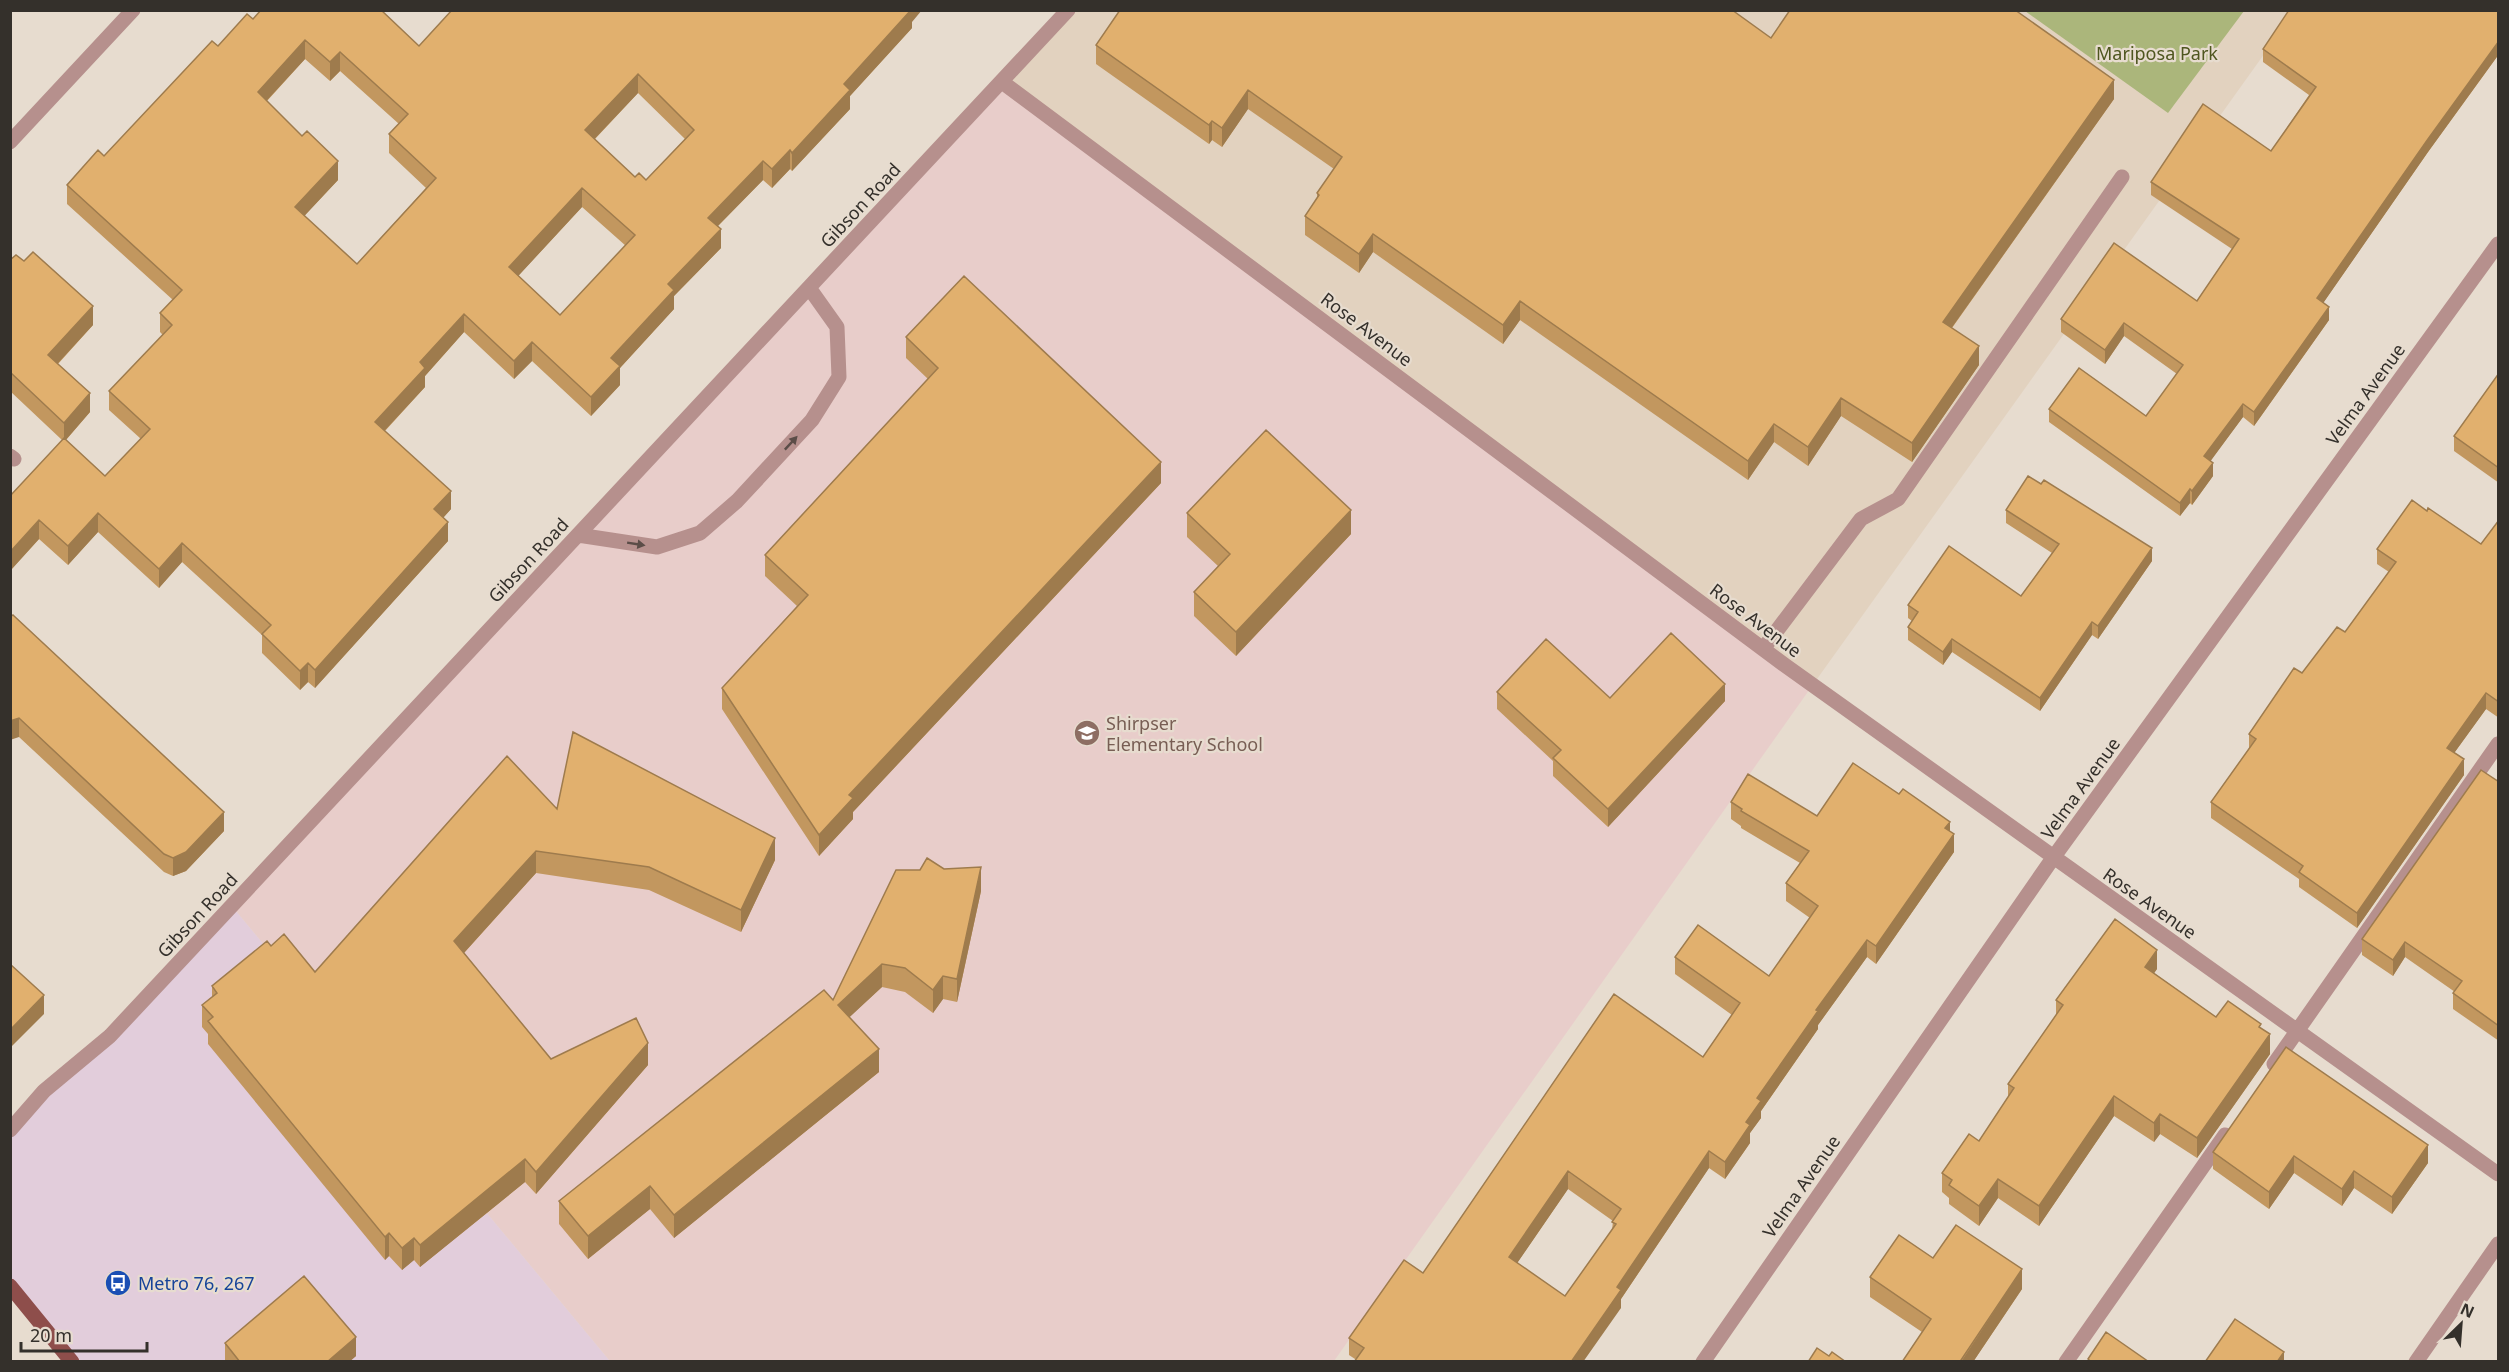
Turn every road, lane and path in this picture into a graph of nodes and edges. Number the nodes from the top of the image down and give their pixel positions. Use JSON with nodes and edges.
{"nodes":[{"id":1,"x":133,"y":10,"type":"edge"},
{"id":2,"x":1068,"y":10,"type":"edge"},
{"id":3,"x":1002,"y":82,"type":"junction"},
{"id":4,"x":10,"y":142,"type":"edge"},
{"id":5,"x":2122,"y":177,"type":"dead end"},
{"id":6,"x":2499,"y":244,"type":"edge"},
{"id":7,"x":810,"y":289,"type":"junction"},
{"id":8,"x":578,"y":535,"type":"junction"},
{"id":9,"x":1763,"y":649,"type":"junction"},
{"id":10,"x":2499,"y":744,"type":"edge"},
{"id":11,"x":2053,"y":858,"type":"junction"},
{"id":12,"x":2297,"y":1031,"type":"junction"},
{"id":13,"x":2263,"y":1080,"type":"edge"},
{"id":14,"x":2236,"y":1119,"type":"edge"},
{"id":15,"x":10,"y":1130,"type":"edge"},
{"id":16,"x":2499,"y":1174,"type":"edge"},
{"id":17,"x":2499,"y":1244,"type":"edge"},
{"id":18,"x":10,"y":1286,"type":"edge"},
{"id":19,"x":72,"y":1362,"type":"edge"},
{"id":20,"x":1703,"y":1362,"type":"edge"},
{"id":21,"x":2066,"y":1362,"type":"edge"},
{"id":22,"x":2416,"y":1362,"type":"edge"}],
"edges":[{"from":1,"to":4,"type":"street"},
{"from":2,"to":3,"type":"street","name":"Gibson Road"},
{"from":3,"to":7,"type":"street","name":"Gibson Road"},
{"from":3,"to":9,"type":"street","name":"Rose Avenue"},
{"from":5,"to":9,"type":"street"},
{"from":6,"to":11,"type":"street","name":"Velma Avenue"},
{"from":7,"to":8,"type":"street","name":"Gibson Road"},
{"from":8,"to":7,"type":"street","one_way":true},
{"from":8,"to":15,"type":"street","name":"Gibson Road"},
{"from":9,"to":11,"type":"street","name":"Rose Avenue"},
{"from":10,"to":12,"type":"street"},
{"from":11,"to":12,"type":"street","name":"Rose Avenue"},
{"from":11,"to":20,"type":"street","name":"Velma Avenue"},
{"from":12,"to":13,"type":"street"},
{"from":12,"to":16,"type":"street","name":"Rose Avenue"},
{"from":14,"to":21,"type":"street"},
{"from":17,"to":22,"type":"street"},
{"from":18,"to":19,"type":"main road"}]}
